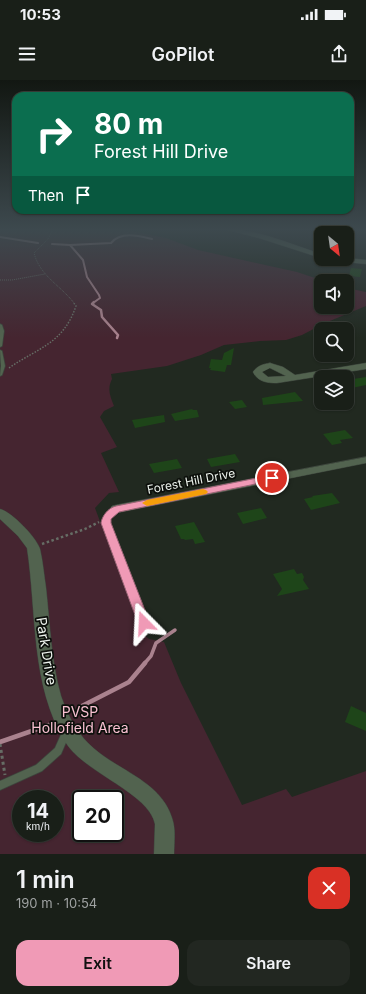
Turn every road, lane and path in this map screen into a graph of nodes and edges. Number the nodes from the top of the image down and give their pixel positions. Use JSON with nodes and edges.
{"nodes":[{"id":1,"x":39,"y":265,"type":"edge"},
{"id":2,"x":45,"y":274,"type":"junction"},
{"id":3,"x":0,"y":280,"type":"edge"},
{"id":4,"x":0,"y":325,"type":"edge"},
{"id":5,"x":0,"y":346,"type":"edge"},
{"id":6,"x":0,"y":351,"type":"edge"},
{"id":7,"x":366,"y":366,"type":"edge"},
{"id":8,"x":0,"y":375,"type":"edge"},
{"id":9,"x":292,"y":377,"type":"junction"},
{"id":10,"x":366,"y":460,"type":"edge"},
{"id":11,"x":116,"y":509,"type":"junction"},
{"id":12,"x":0,"y":513,"type":"edge"},
{"id":13,"x":34,"y":548,"type":"junction"},
{"id":14,"x":144,"y":623,"type":"dead end"},
{"id":15,"x":68,"y":730,"type":"junction"},
{"id":16,"x":0,"y":744,"type":"edge"},
{"id":17,"x":1,"y":751,"type":"edge"},
{"id":18,"x":3,"y":785,"type":"edge"},
{"id":19,"x":164,"y":854,"type":"edge"}],
"edges":[{"from":1,"to":2,"type":"path"},
{"from":2,"to":3,"type":"path"},
{"from":2,"to":8,"type":"path"},
{"from":4,"to":5,"type":"lane"},
{"from":6,"to":8,"type":"lane"},
{"from":7,"to":9,"type":"street"},
{"from":9,"to":9,"type":"street"},
{"from":10,"to":11,"type":"street","name":"Forest Hill Drive"},
{"from":11,"to":13,"type":"path"},
{"from":11,"to":14,"type":"lane"},
{"from":12,"to":13,"type":"street","name":"Park Drive"},
{"from":13,"to":15,"type":"street","name":"Park Drive"},
{"from":15,"to":18,"type":"lane"},
{"from":15,"to":19,"type":"street","name":"Park Drive"},
{"from":16,"to":17,"type":"path"},
{"from":17,"to":18,"type":"path"}]}
